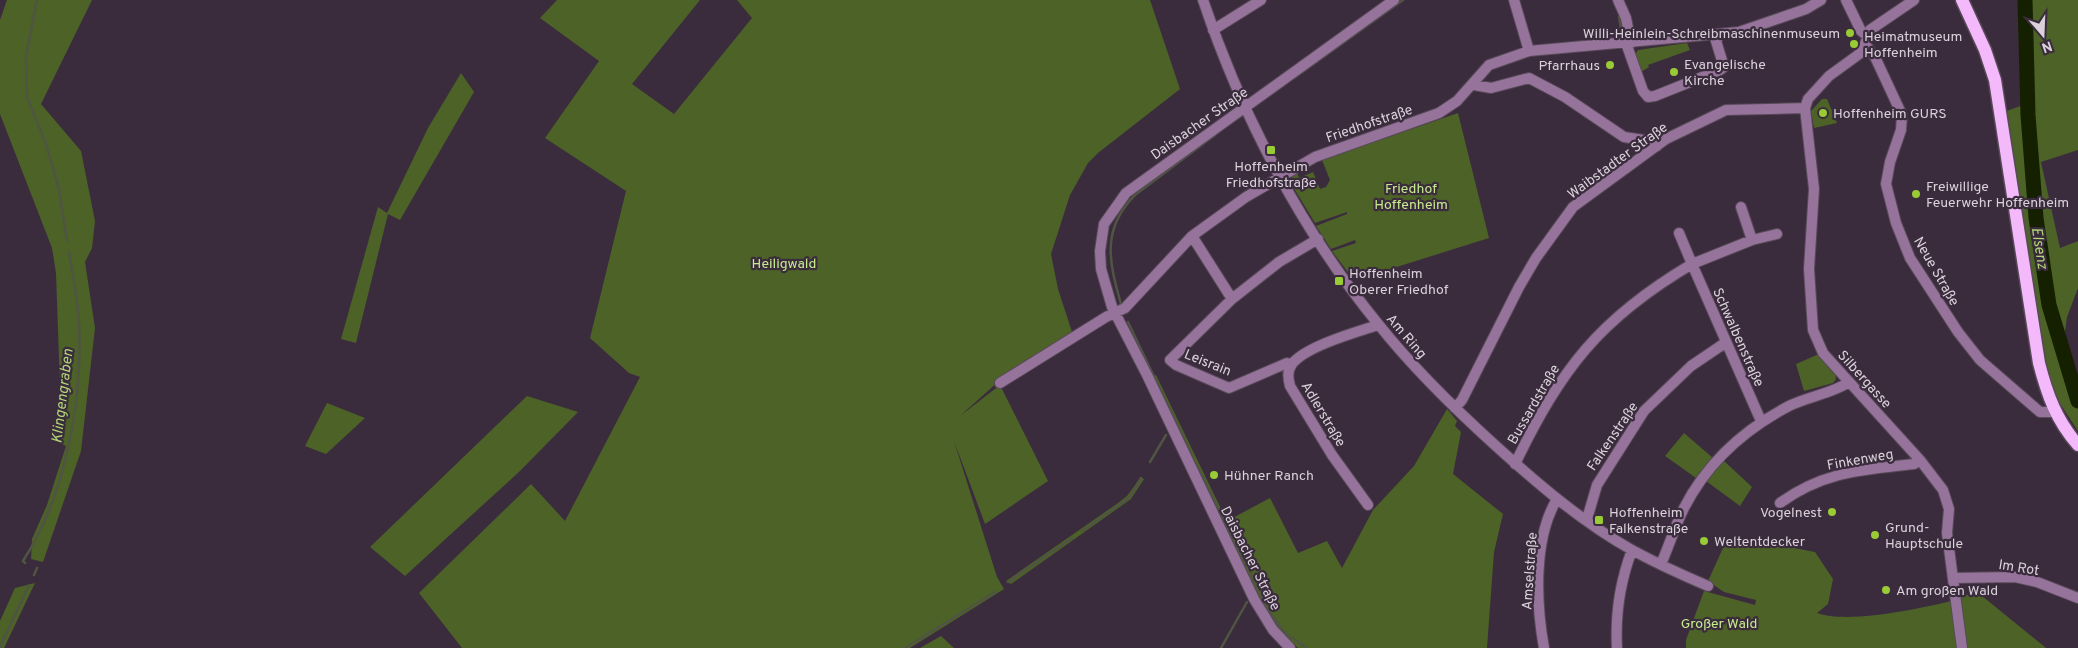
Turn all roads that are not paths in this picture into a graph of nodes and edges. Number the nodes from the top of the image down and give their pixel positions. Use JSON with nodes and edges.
{"nodes":[{"id":1,"x":1203,"y":0,"type":"edge"},
{"id":2,"x":1261,"y":0,"type":"edge"},
{"id":3,"x":1394,"y":0,"type":"edge"},
{"id":4,"x":1514,"y":0,"type":"edge"},
{"id":5,"x":1619,"y":0,"type":"edge"},
{"id":6,"x":1822,"y":0,"type":"edge"},
{"id":7,"x":1846,"y":0,"type":"edge"},
{"id":8,"x":1914,"y":0,"type":"edge"},
{"id":9,"x":1962,"y":0,"type":"edge"},
{"id":10,"x":1213,"y":30,"type":"junction"},
{"id":11,"x":1719,"y":35,"type":"junction"},
{"id":12,"x":1866,"y":40,"type":"junction"},
{"id":13,"x":1628,"y":43,"type":"junction"},
{"id":14,"x":1528,"y":51,"type":"junction"},
{"id":15,"x":1474,"y":85,"type":"junction"},
{"id":16,"x":1244,"y":106,"type":"junction"},
{"id":17,"x":1805,"y":108,"type":"junction"},
{"id":18,"x":1658,"y":146,"type":"junction"},
{"id":19,"x":1280,"y":178,"type":"junction"},
{"id":20,"x":1741,"y":206,"type":"dead end"},
{"id":21,"x":1680,"y":233,"type":"dead end"},
{"id":22,"x":1777,"y":234,"type":"dead end"},
{"id":23,"x":1192,"y":236,"type":"junction"},
{"id":24,"x":1318,"y":239,"type":"junction"},
{"id":25,"x":1752,"y":240,"type":"junction"},
{"id":26,"x":1692,"y":264,"type":"junction"},
{"id":27,"x":1232,"y":299,"type":"junction"},
{"id":28,"x":1116,"y":314,"type":"junction"},
{"id":29,"x":1378,"y":325,"type":"junction"},
{"id":30,"x":1725,"y":343,"type":"junction"},
{"id":31,"x":1291,"y":365,"type":"junction"},
{"id":32,"x":1849,"y":382,"type":"junction"},
{"id":33,"x":1000,"y":383,"type":"dead end"},
{"id":34,"x":1454,"y":408,"type":"junction"},
{"id":35,"x":2055,"y":412,"type":"junction"},
{"id":36,"x":1761,"y":421,"type":"junction"},
{"id":37,"x":2078,"y":445,"type":"edge"},
{"id":38,"x":1920,"y":460,"type":"junction"},
{"id":39,"x":1515,"y":464,"type":"junction"},
{"id":40,"x":1557,"y":498,"type":"junction"},
{"id":41,"x":1780,"y":503,"type":"dead end"},
{"id":42,"x":1368,"y":505,"type":"dead end"},
{"id":43,"x":1587,"y":519,"type":"junction"},
{"id":44,"x":1632,"y":550,"type":"junction"},
{"id":45,"x":1661,"y":564,"type":"junction"},
{"id":46,"x":1954,"y":578,"type":"junction"},
{"id":47,"x":1708,"y":586,"type":"dead end"},
{"id":48,"x":2078,"y":598,"type":"edge"},
{"id":49,"x":1290,"y":648,"type":"edge"},
{"id":50,"x":1544,"y":648,"type":"edge"},
{"id":51,"x":1617,"y":648,"type":"edge"},
{"id":52,"x":1962,"y":648,"type":"edge"}],
"edges":[{"from":1,"to":10,"type":"street","name":"Am Ring"},
{"from":2,"to":10,"type":"street"},
{"from":3,"to":16,"type":"street","name":"Daisbacher Straße"},
{"from":4,"to":14,"type":"street"},
{"from":5,"to":13,"type":"street"},
{"from":6,"to":11,"type":"street","name":"Friedhofstraße"},
{"from":7,"to":12,"type":"street","name":"Neue Straße"},
{"from":8,"to":12,"type":"street"},
{"from":9,"to":35,"type":"main road"},
{"from":10,"to":16,"type":"street","name":"Am Ring"},
{"from":11,"to":13,"type":"street","name":"Friedhofstraße"},
{"from":11,"to":13,"type":"street"},
{"from":12,"to":17,"type":"street"},
{"from":12,"to":35,"type":"street","name":"Neue Straße"},
{"from":13,"to":14,"type":"street","name":"Friedhofstraße"},
{"from":14,"to":15,"type":"street","name":"Friedhofstraße"},
{"from":15,"to":18,"type":"street"},
{"from":15,"to":19,"type":"street","name":"Friedhofstraße"},
{"from":16,"to":19,"type":"street","name":"Am Ring"},
{"from":16,"to":28,"type":"street","name":"Daisbacher Straße"},
{"from":17,"to":18,"type":"street","name":"Waibstadter Straße"},
{"from":17,"to":32,"type":"street","name":"Silbergasse"},
{"from":18,"to":34,"type":"street","name":"Waibstadter Straße"},
{"from":19,"to":23,"type":"street","name":"Friedhofstraße"},
{"from":19,"to":24,"type":"street","name":"Am Ring"},
{"from":20,"to":25,"type":"street"},
{"from":21,"to":26,"type":"street"},
{"from":22,"to":25,"type":"street","name":"Bussardstraße"},
{"from":23,"to":27,"type":"street"},
{"from":23,"to":28,"type":"street","name":"Friedhofstraße"},
{"from":24,"to":27,"type":"street"},
{"from":24,"to":29,"type":"street","name":"Am Ring"},
{"from":25,"to":26,"type":"street","name":"Bussardstraße"},
{"from":26,"to":30,"type":"street","name":"Schwalbenstraße"},
{"from":26,"to":39,"type":"street","name":"Bussardstraße"},
{"from":27,"to":31,"type":"street","name":"Leisrain"},
{"from":28,"to":33,"type":"street"},
{"from":28,"to":49,"type":"street","name":"Daisbacher Straße"},
{"from":29,"to":31,"type":"street"},
{"from":29,"to":34,"type":"street","name":"Am Ring"},
{"from":30,"to":36,"type":"street","name":"Schwalbenstraße"},
{"from":30,"to":43,"type":"street","name":"Falkenstraße"},
{"from":31,"to":42,"type":"street","name":"Adlerstraße"},
{"from":32,"to":36,"type":"street"},
{"from":32,"to":38,"type":"street","name":"Silbergasse"},
{"from":34,"to":39,"type":"street","name":"Am Ring"},
{"from":35,"to":37,"type":"main road"},
{"from":36,"to":45,"type":"street"},
{"from":38,"to":41,"type":"street","name":"Finkenweg"},
{"from":38,"to":46,"type":"street","name":"Silbergasse"},
{"from":39,"to":40,"type":"street","name":"Am Ring"},
{"from":40,"to":43,"type":"street","name":"Am Ring"},
{"from":40,"to":50,"type":"street","name":"Amselstraße"},
{"from":43,"to":44,"type":"street","name":"Am Ring"},
{"from":44,"to":45,"type":"street","name":"Am Ring"},
{"from":44,"to":51,"type":"street"},
{"from":45,"to":47,"type":"street","name":"Am Ring"},
{"from":46,"to":48,"type":"street","name":"Im Rot"},
{"from":46,"to":52,"type":"street","name":"Silbergasse"}]}
